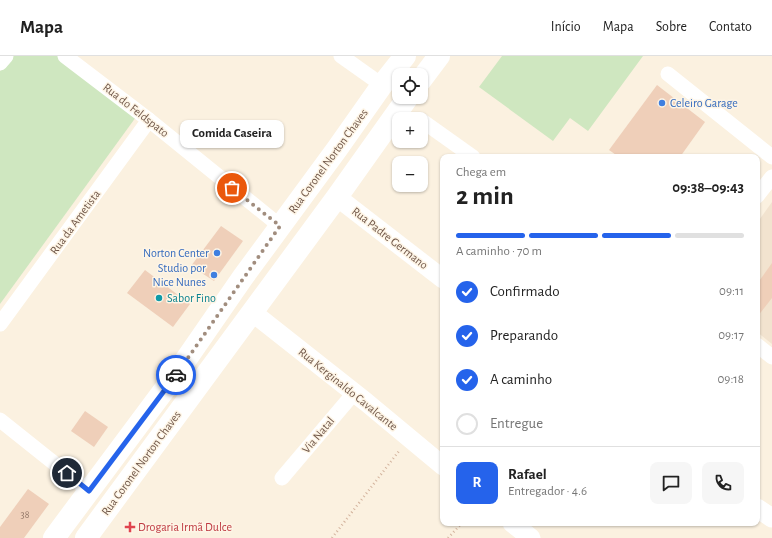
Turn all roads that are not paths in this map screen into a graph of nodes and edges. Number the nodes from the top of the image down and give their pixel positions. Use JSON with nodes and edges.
{"nodes":[{"id":1,"x":6,"y":56,"type":"edge"},
{"id":2,"x":65,"y":56,"type":"edge"},
{"id":3,"x":341,"y":56,"type":"edge"},
{"id":4,"x":405,"y":56,"type":"edge"},
{"id":5,"x":439,"y":56,"type":"edge"},
{"id":6,"x":0,"y":64,"type":"edge"},
{"id":7,"x":428,"y":71,"type":"edge"},
{"id":8,"x":668,"y":74,"type":"dead end"},
{"id":9,"x":382,"y":85,"type":"junction"},
{"id":10,"x":404,"y":104,"type":"edge"},
{"id":11,"x":407,"y":104,"type":"edge"},
{"id":12,"x":414,"y":112,"type":"edge"},
{"id":13,"x":150,"y":120,"type":"junction"},
{"id":14,"x":428,"y":125,"type":"edge"},
{"id":15,"x":337,"y":149,"type":"junction"},
{"id":16,"x":469,"y":154,"type":"edge"},
{"id":17,"x":772,"y":157,"type":"edge"},
{"id":18,"x":358,"y":166,"type":"junction"},
{"id":19,"x":772,"y":177,"type":"edge"},
{"id":20,"x":760,"y":192,"type":"edge"},
{"id":21,"x":337,"y":197,"type":"junction"},
{"id":22,"x":280,"y":226,"type":"junction"},
{"id":23,"x":440,"y":277,"type":"edge"},
{"id":24,"x":252,"y":312,"type":"junction"},
{"id":25,"x":0,"y":324,"type":"edge"},
{"id":26,"x":760,"y":348,"type":"edge"},
{"id":27,"x":772,"y":357,"type":"edge"},
{"id":28,"x":176,"y":374,"type":"junction"},
{"id":29,"x":194,"y":390,"type":"junction"},
{"id":30,"x":354,"y":393,"type":"junction"},
{"id":31,"x":0,"y":420,"type":"edge"},
{"id":32,"x":440,"y":464,"type":"edge"},
{"id":33,"x":282,"y":478,"type":"dead end"},
{"id":34,"x":89,"y":491,"type":"junction"},
{"id":35,"x":760,"y":510,"type":"edge"},
{"id":36,"x":772,"y":518,"type":"edge"},
{"id":37,"x":516,"y":526,"type":"edge"},
{"id":38,"x":92,"y":535,"type":"edge"},
{"id":39,"x":54,"y":538,"type":"edge"},
{"id":40,"x":531,"y":538,"type":"edge"}],
"edges":[{"from":1,"to":6,"type":"street"},
{"from":2,"to":13,"type":"street","name":"Rua do Feldspato"},
{"from":3,"to":9,"type":"street"},
{"from":4,"to":9,"type":"main road","name":"Rua Coronel Norton Chaves"},
{"from":5,"to":7,"type":"main road"},
{"from":8,"to":17,"type":"street"},
{"from":9,"to":15,"type":"main road","name":"Rua Coronel Norton Chaves"},
{"from":10,"to":18,"type":"main road","name":"Rua Coronel Norton Chaves"},
{"from":11,"to":12,"type":"street"},
{"from":13,"to":22,"type":"street","name":"Rua do Feldspato"},
{"from":13,"to":25,"type":"street","name":"Rua da Ametista"},
{"from":14,"to":16,"type":"street"},
{"from":15,"to":18,"type":"main road"},
{"from":15,"to":22,"type":"main road","name":"Rua Coronel Norton Chaves"},
{"from":18,"to":21,"type":"main road","name":"Rua Coronel Norton Chaves"},
{"from":19,"to":20,"type":"street"},
{"from":21,"to":23,"type":"street","name":"Rua Padre Germano"},
{"from":21,"to":24,"type":"main road","name":"Rua Coronel Norton Chaves"},
{"from":22,"to":28,"type":"main road","name":"Rua Coronel Norton Chaves"},
{"from":24,"to":29,"type":"main road","name":"Rua Coronel Norton Chaves"},
{"from":24,"to":30,"type":"street","name":"Rua Kerginaldo Cavalcante"},
{"from":26,"to":27,"type":"street"},
{"from":28,"to":29,"type":"main road"},
{"from":28,"to":34,"type":"main road","name":"Rua Coronel Norton Chaves"},
{"from":29,"to":38,"type":"main road","name":"Rua Coronel Norton Chaves"},
{"from":30,"to":32,"type":"street","name":"Rua Kerginaldo Cavalcante"},
{"from":30,"to":33,"type":"street","name":"Via Natal"},
{"from":31,"to":34,"type":"street"},
{"from":34,"to":39,"type":"main road","name":"Rua Coronel Norton Chaves"},
{"from":35,"to":36,"type":"street"},
{"from":37,"to":40,"type":"street"}]}
